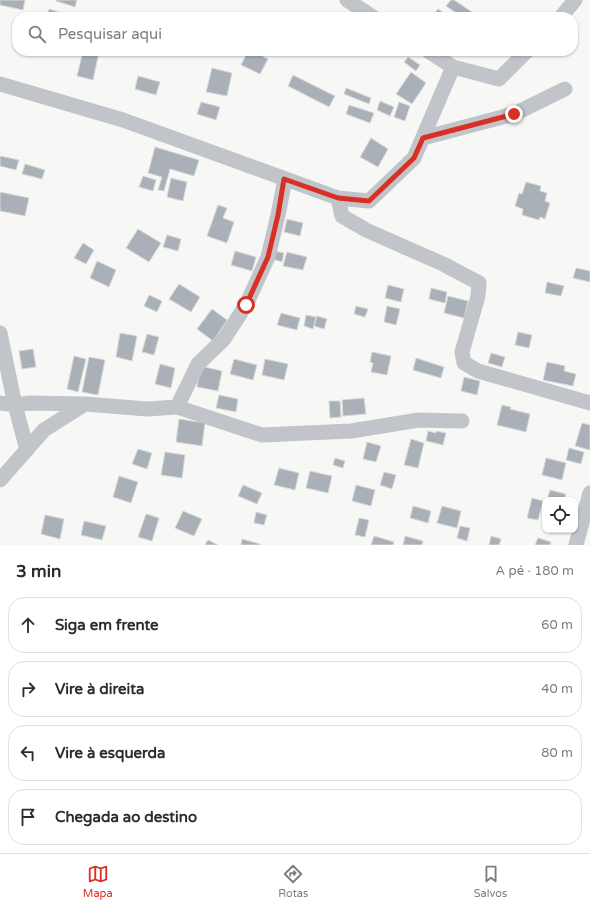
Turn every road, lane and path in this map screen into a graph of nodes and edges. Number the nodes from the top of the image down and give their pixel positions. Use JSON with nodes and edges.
{"nodes":[{"id":1,"x":347,"y":0,"type":"edge"},
{"id":2,"x":575,"y":0,"type":"edge"},
{"id":3,"x":366,"y":12,"type":"edge"},
{"id":4,"x":565,"y":12,"type":"edge"},
{"id":5,"x":436,"y":56,"type":"edge"},
{"id":6,"x":522,"y":56,"type":"edge"},
{"id":7,"x":453,"y":67,"type":"junction"},
{"id":8,"x":0,"y":84,"type":"edge"},
{"id":9,"x":565,"y":90,"type":"dead end"},
{"id":10,"x":423,"y":138,"type":"junction"},
{"id":11,"x":284,"y":179,"type":"junction"},
{"id":12,"x":338,"y":198,"type":"junction"},
{"id":13,"x":0,"y":333,"type":"edge"},
{"id":14,"x":0,"y":403,"type":"edge"},
{"id":15,"x":590,"y":403,"type":"edge"},
{"id":16,"x":85,"y":404,"type":"junction"},
{"id":17,"x":15,"y":405,"type":"junction"},
{"id":18,"x":177,"y":407,"type":"junction"},
{"id":19,"x":462,"y":421,"type":"dead end"},
{"id":20,"x":27,"y":450,"type":"junction"},
{"id":21,"x":0,"y":480,"type":"edge"},
{"id":22,"x":590,"y":493,"type":"edge"},
{"id":23,"x":576,"y":545,"type":"edge"}],
"edges":[{"from":1,"to":3,"type":"street"},
{"from":2,"to":4,"type":"street"},
{"from":5,"to":7,"type":"street"},
{"from":6,"to":7,"type":"street"},
{"from":7,"to":10,"type":"street"},
{"from":8,"to":11,"type":"street"},
{"from":9,"to":10,"type":"street"},
{"from":10,"to":12,"type":"street"},
{"from":11,"to":12,"type":"street"},
{"from":11,"to":18,"type":"street"},
{"from":12,"to":15,"type":"street"},
{"from":13,"to":17,"type":"street"},
{"from":14,"to":17,"type":"street"},
{"from":16,"to":17,"type":"street"},
{"from":16,"to":18,"type":"street"},
{"from":16,"to":20,"type":"street"},
{"from":17,"to":20,"type":"street"},
{"from":18,"to":19,"type":"street"},
{"from":20,"to":21,"type":"street"},
{"from":22,"to":23,"type":"street"}]}
